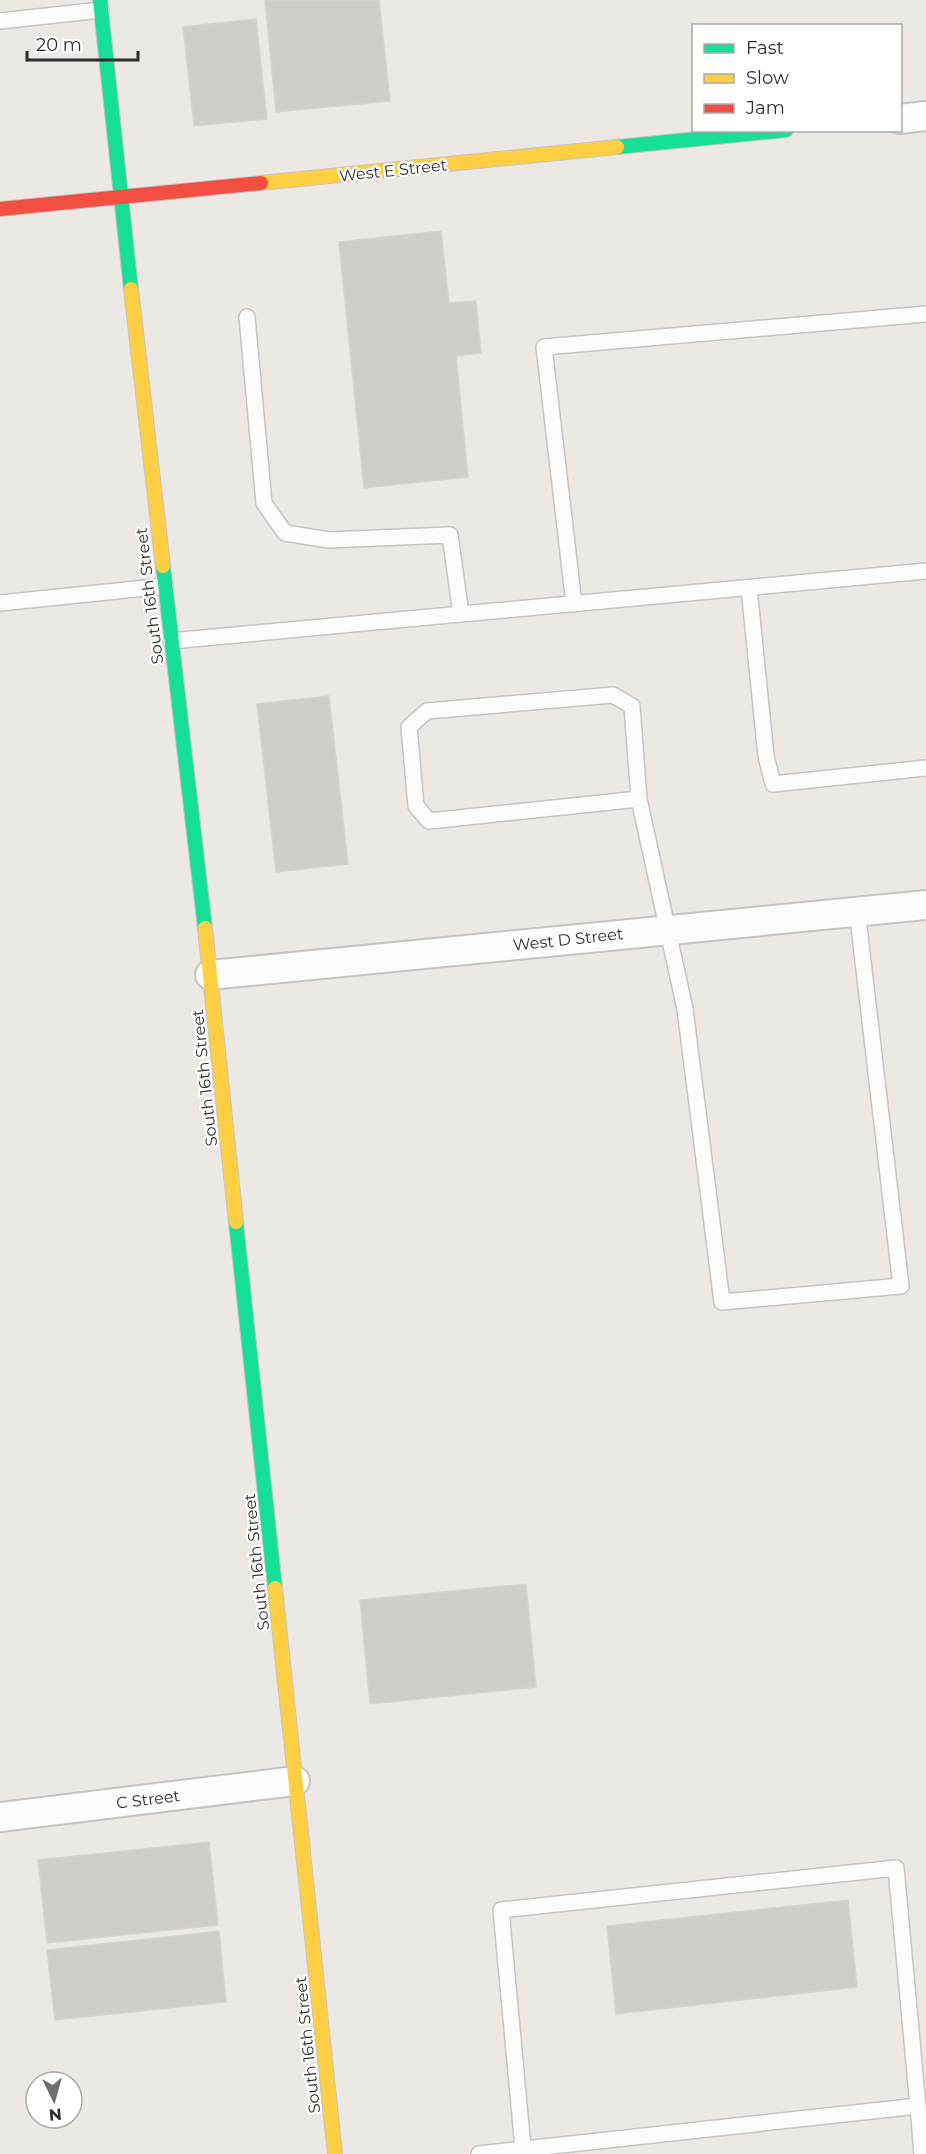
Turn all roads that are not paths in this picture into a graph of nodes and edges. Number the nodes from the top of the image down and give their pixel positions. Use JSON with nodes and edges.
{"nodes":[{"id":1,"x":100,"y":5,"type":"edge"},
{"id":2,"x":0,"y":21,"type":"edge"},
{"id":3,"x":926,"y":117,"type":"edge"},
{"id":4,"x":902,"y":119,"type":"edge"},
{"id":5,"x":766,"y":132,"type":"edge"},
{"id":6,"x":120,"y":197,"type":"junction"},
{"id":7,"x":0,"y":209,"type":"edge"},
{"id":8,"x":926,"y":314,"type":"edge"},
{"id":9,"x":247,"y":317,"type":"dead end"},
{"id":10,"x":926,"y":572,"type":"edge"},
{"id":11,"x":165,"y":586,"type":"junction"},
{"id":12,"x":749,"y":588,"type":"junction"},
{"id":13,"x":0,"y":603,"type":"edge"},
{"id":14,"x":574,"y":604,"type":"junction"},
{"id":15,"x":461,"y":614,"type":"junction"},
{"id":16,"x":171,"y":641,"type":"junction"},
{"id":17,"x":926,"y":768,"type":"edge"},
{"id":18,"x":639,"y":799,"type":"junction"},
{"id":19,"x":926,"y":905,"type":"edge"},
{"id":20,"x":858,"y":910,"type":"junction"},
{"id":21,"x":669,"y":929,"type":"junction"},
{"id":22,"x":210,"y":975,"type":"junction"},
{"id":23,"x":295,"y":1781,"type":"junction"},
{"id":24,"x":0,"y":1817,"type":"edge"},
{"id":25,"x":918,"y":2106,"type":"junction"},
{"id":26,"x":523,"y":2148,"type":"junction"},
{"id":27,"x":335,"y":2154,"type":"edge"},
{"id":28,"x":479,"y":2154,"type":"edge"},
{"id":29,"x":922,"y":2154,"type":"edge"}],
"edges":[{"from":1,"to":2,"type":"lane"},
{"from":1,"to":6,"type":"street","name":"South 16th Street"},
{"from":3,"to":4,"type":"street"},
{"from":5,"to":6,"type":"street","name":"West E Street"},
{"from":6,"to":7,"type":"street","name":"West E Street"},
{"from":6,"to":11,"type":"street","name":"South 16th Street"},
{"from":8,"to":14,"type":"lane"},
{"from":9,"to":15,"type":"lane"},
{"from":10,"to":12,"type":"lane"},
{"from":11,"to":13,"type":"lane"},
{"from":11,"to":16,"type":"street","name":"South 16th Street"},
{"from":12,"to":14,"type":"lane"},
{"from":12,"to":17,"type":"lane"},
{"from":14,"to":15,"type":"lane"},
{"from":15,"to":16,"type":"lane"},
{"from":16,"to":22,"type":"street","name":"South 16th Street"},
{"from":18,"to":18,"type":"lane"},
{"from":18,"to":21,"type":"lane"},
{"from":19,"to":20,"type":"street","name":"West D Street"},
{"from":20,"to":21,"type":"street","name":"West D Street"},
{"from":20,"to":21,"type":"lane"},
{"from":21,"to":22,"type":"street","name":"West D Street"},
{"from":22,"to":23,"type":"street","name":"South 16th Street"},
{"from":23,"to":24,"type":"street","name":"C Street"},
{"from":23,"to":27,"type":"street","name":"South 16th Street"},
{"from":25,"to":26,"type":"lane"},
{"from":25,"to":26,"type":"lane"},
{"from":25,"to":29,"type":"lane"},
{"from":26,"to":28,"type":"lane"}]}
